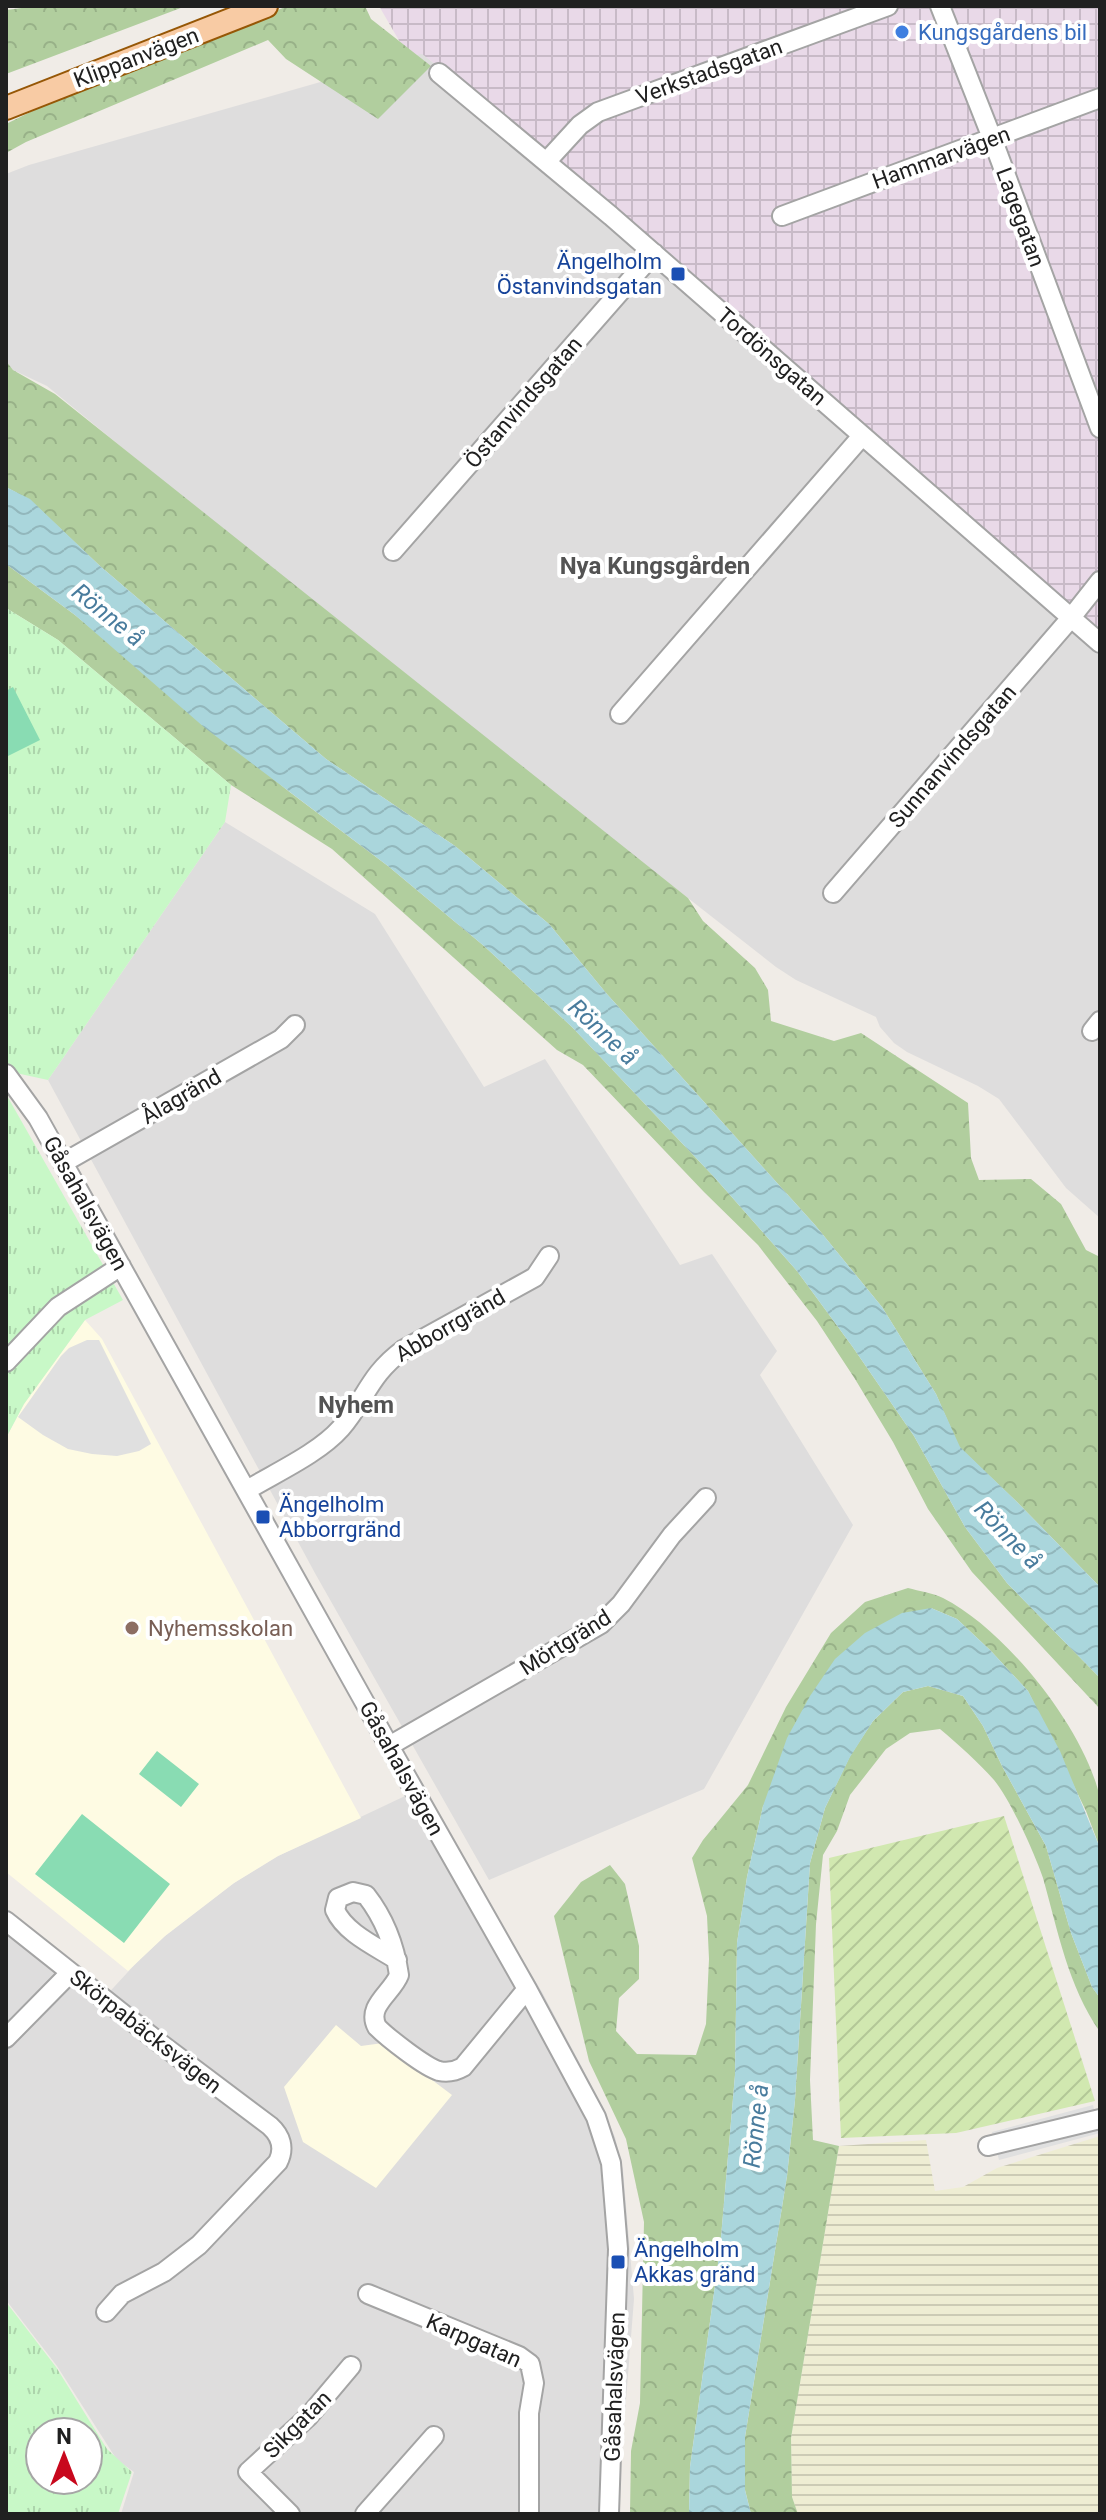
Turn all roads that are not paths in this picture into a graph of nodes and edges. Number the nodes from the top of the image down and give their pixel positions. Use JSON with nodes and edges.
{"nodes":[{"id":1,"x":225,"y":6,"type":"edge"},
{"id":2,"x":266,"y":6,"type":"edge"},
{"id":3,"x":888,"y":6,"type":"edge"},
{"id":4,"x":940,"y":6,"type":"edge"},
{"id":5,"x":439,"y":73,"type":"dead end"},
{"id":6,"x":6,"y":92,"type":"edge"},
{"id":7,"x":1100,"y":98,"type":"edge"},
{"id":8,"x":6,"y":108,"type":"edge"},
{"id":9,"x":992,"y":138,"type":"junction"},
{"id":10,"x":547,"y":161,"type":"junction"},
{"id":11,"x":782,"y":216,"type":"dead end"},
{"id":12,"x":654,"y":253,"type":"junction"},
{"id":13,"x":1100,"y":428,"type":"edge"},
{"id":14,"x":862,"y":436,"type":"junction"},
{"id":15,"x":393,"y":551,"type":"dead end"},
{"id":16,"x":1100,"y":581,"type":"edge"},
{"id":17,"x":1070,"y":619,"type":"junction"},
{"id":18,"x":1100,"y":643,"type":"edge"},
{"id":19,"x":620,"y":714,"type":"dead end"},
{"id":20,"x":833,"y":893,"type":"dead end"},
{"id":21,"x":295,"y":1025,"type":"dead end"},
{"id":22,"x":6,"y":1074,"type":"edge"},
{"id":23,"x":63,"y":1163,"type":"junction"},
{"id":24,"x":549,"y":1256,"type":"dead end"},
{"id":25,"x":121,"y":1266,"type":"junction"},
{"id":26,"x":6,"y":1362,"type":"edge"},
{"id":27,"x":247,"y":1490,"type":"junction"},
{"id":28,"x":706,"y":1498,"type":"dead end"},
{"id":29,"x":389,"y":1746,"type":"junction"},
{"id":30,"x":6,"y":1921,"type":"edge"},
{"id":31,"x":397,"y":1960,"type":"dead end"},
{"id":32,"x":70,"y":1973,"type":"junction"},
{"id":33,"x":527,"y":1989,"type":"junction"},
{"id":34,"x":363,"y":2031,"type":"dead end"},
{"id":35,"x":385,"y":2035,"type":"junction"},
{"id":36,"x":6,"y":2038,"type":"edge"},
{"id":37,"x":1100,"y":2119,"type":"edge"},
{"id":38,"x":988,"y":2146,"type":"dead end"},
{"id":39,"x":368,"y":2294,"type":"dead end"},
{"id":40,"x":106,"y":2312,"type":"dead end"},
{"id":41,"x":351,"y":2366,"type":"dead end"},
{"id":42,"x":434,"y":2436,"type":"dead end"},
{"id":43,"x":290,"y":2514,"type":"edge"},
{"id":44,"x":367,"y":2514,"type":"edge"},
{"id":45,"x":529,"y":2514,"type":"edge"},
{"id":46,"x":609,"y":2514,"type":"edge"}],
"edges":[{"from":1,"to":6,"type":"main road","name":"Klippanvägen"},
{"from":2,"to":8,"type":"main road","name":"Klippanvägen"},
{"from":3,"to":10,"type":"street","name":"Verkstadsgatan"},
{"from":4,"to":9,"type":"street","name":"Lagegatan"},
{"from":5,"to":10,"type":"street","name":"Tordönsgatan"},
{"from":7,"to":9,"type":"street","name":"Hammarvägen"},
{"from":9,"to":11,"type":"street","name":"Hammarvägen"},
{"from":9,"to":13,"type":"street","name":"Lagegatan"},
{"from":10,"to":12,"type":"street","name":"Tordönsgatan"},
{"from":12,"to":14,"type":"street","name":"Tordönsgatan"},
{"from":12,"to":15,"type":"street","name":"Östanvindsgatan"},
{"from":14,"to":17,"type":"street","name":"Tordönsgatan"},
{"from":14,"to":19,"type":"street"},
{"from":16,"to":17,"type":"street"},
{"from":17,"to":18,"type":"street","name":"Tordönsgatan"},
{"from":17,"to":20,"type":"street","name":"Sunnanvindsgatan"},
{"from":21,"to":23,"type":"street","name":"Ålagränd"},
{"from":22,"to":23,"type":"street","name":"Gåsahalsvägen"},
{"from":23,"to":25,"type":"street","name":"Gåsahalsvägen"},
{"from":24,"to":27,"type":"street","name":"Abborrgränd"},
{"from":25,"to":26,"type":"street"},
{"from":25,"to":27,"type":"street","name":"Gåsahalsvägen"},
{"from":27,"to":29,"type":"street","name":"Gåsahalsvägen"},
{"from":28,"to":29,"type":"street","name":"Mörtgränd"},
{"from":29,"to":33,"type":"street","name":"Gåsahalsvägen"},
{"from":30,"to":32,"type":"street","name":"Skörpabäcksvägen"},
{"from":31,"to":35,"type":"street"},
{"from":32,"to":36,"type":"street"},
{"from":32,"to":40,"type":"street","name":"Skörpabäcksvägen"},
{"from":33,"to":35,"type":"street"},
{"from":33,"to":46,"type":"street","name":"Gåsahalsvägen"},
{"from":34,"to":35,"type":"street"},
{"from":37,"to":38,"type":"street"},
{"from":39,"to":45,"type":"street","name":"Karpgatan"},
{"from":41,"to":43,"type":"street","name":"Sikgatan"},
{"from":42,"to":44,"type":"street"}]}
